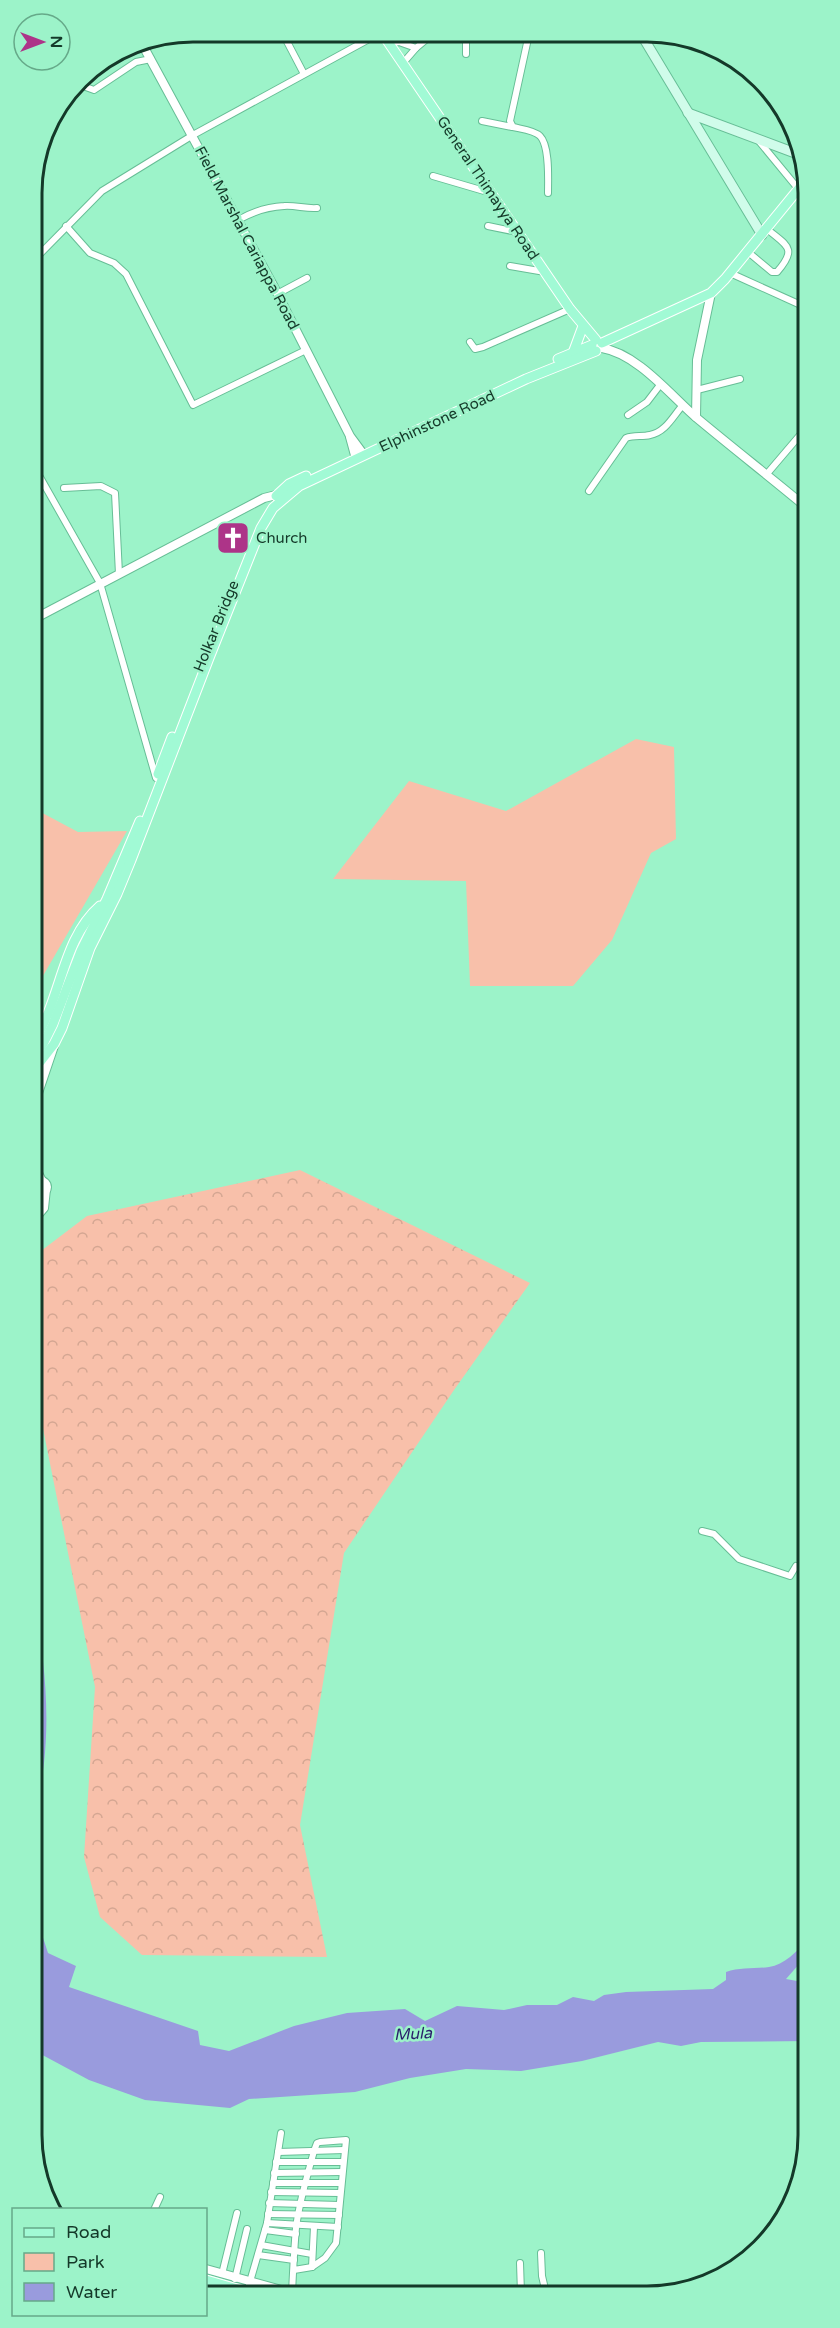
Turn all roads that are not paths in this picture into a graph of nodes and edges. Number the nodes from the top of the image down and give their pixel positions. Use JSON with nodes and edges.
{"nodes":[{"id":1,"x":287,"y":42,"type":"edge"},
{"id":2,"x":364,"y":42,"type":"edge"},
{"id":3,"x":423,"y":42,"type":"edge"},
{"id":4,"x":466,"y":42,"type":"edge"},
{"id":5,"x":527,"y":42,"type":"edge"},
{"id":6,"x":646,"y":42,"type":"edge"},
{"id":7,"x":389,"y":44,"type":"joint"},
{"id":8,"x":416,"y":48,"type":"junction"},
{"id":9,"x":146,"y":50,"type":"edge"},
{"id":10,"x":466,"y":54,"type":"dead end"},
{"id":11,"x":151,"y":59,"type":"junction"},
{"id":12,"x":403,"y":63,"type":"junction"},
{"id":13,"x":304,"y":75,"type":"junction"},
{"id":14,"x":85,"y":87,"type":"edge"},
{"id":15,"x":688,"y":113,"type":"junction"},
{"id":16,"x":482,"y":121,"type":"dead end"},
{"id":17,"x":513,"y":127,"type":"junction"},
{"id":18,"x":193,"y":135,"type":"junction"},
{"id":19,"x":756,"y":139,"type":"junction"},
{"id":20,"x":792,"y":152,"type":"edge"},
{"id":21,"x":434,"y":176,"type":"dead end"},
{"id":22,"x":798,"y":188,"type":"edge"},
{"id":23,"x":491,"y":193,"type":"junction"},
{"id":24,"x":548,"y":193,"type":"dead end"},
{"id":25,"x":798,"y":197,"type":"edge"},
{"id":26,"x":317,"y":208,"type":"dead end"},
{"id":27,"x":238,"y":220,"type":"junction"},
{"id":28,"x":66,"y":226,"type":"junction"},
{"id":29,"x":488,"y":226,"type":"dead end"},
{"id":30,"x":518,"y":232,"type":"junction"},
{"id":31,"x":764,"y":232,"type":"junction"},
{"id":32,"x":748,"y":252,"type":"junction"},
{"id":33,"x":42,"y":253,"type":"edge"},
{"id":34,"x":510,"y":266,"type":"dead end"},
{"id":35,"x":545,"y":272,"type":"junction"},
{"id":36,"x":730,"y":273,"type":"junction"},
{"id":37,"x":307,"y":278,"type":"dead end"},
{"id":38,"x":711,"y":293,"type":"junction"},
{"id":39,"x":278,"y":294,"type":"junction"},
{"id":40,"x":798,"y":304,"type":"edge"},
{"id":41,"x":570,"y":309,"type":"junction"},
{"id":42,"x":585,"y":327,"type":"junction"},
{"id":43,"x":471,"y":342,"type":"dead end"},
{"id":44,"x":598,"y":345,"type":"junction"},
{"id":45,"x":306,"y":350,"type":"junction"},
{"id":46,"x":573,"y":353,"type":"junction"},
{"id":47,"x":740,"y":379,"type":"dead end"},
{"id":48,"x":660,"y":385,"type":"junction"},
{"id":49,"x":697,"y":390,"type":"junction"},
{"id":50,"x":683,"y":405,"type":"junction"},
{"id":51,"x":628,"y":415,"type":"dead end"},
{"id":52,"x":696,"y":417,"type":"junction"},
{"id":53,"x":798,"y":437,"type":"edge"},
{"id":54,"x":359,"y":455,"type":"junction"},
{"id":55,"x":766,"y":474,"type":"junction"},
{"id":56,"x":42,"y":481,"type":"edge"},
{"id":57,"x":64,"y":488,"type":"dead end"},
{"id":58,"x":589,"y":491,"type":"dead end"},
{"id":59,"x":279,"y":497,"type":"junction"},
{"id":60,"x":798,"y":500,"type":"edge"},
{"id":61,"x":119,"y":573,"type":"junction"},
{"id":62,"x":100,"y":583,"type":"junction"},
{"id":63,"x":42,"y":615,"type":"edge"},
{"id":64,"x":159,"y":780,"type":"junction"},
{"id":65,"x":107,"y":899,"type":"junction"},
{"id":66,"x":42,"y":1026,"type":"edge"},
{"id":67,"x":42,"y":1042,"type":"edge"},
{"id":68,"x":54,"y":1044,"type":"junction"},
{"id":69,"x":42,"y":1059,"type":"edge"},
{"id":70,"x":42,"y":1081,"type":"edge"},
{"id":71,"x":42,"y":1181,"type":"edge"},
{"id":72,"x":46,"y":1189,"type":"junction"},
{"id":73,"x":42,"y":1192,"type":"edge"},
{"id":74,"x":42,"y":1210,"type":"edge"},
{"id":75,"x":702,"y":1531,"type":"dead end"},
{"id":76,"x":796,"y":1566,"type":"dead end"},
{"id":77,"x":281,"y":2133,"type":"dead end"},
{"id":78,"x":314,"y":2151,"type":"junction"},
{"id":79,"x":278,"y":2152,"type":"junction"},
{"id":80,"x":276,"y":2162,"type":"junction"},
{"id":81,"x":311,"y":2162,"type":"junction"},
{"id":82,"x":343,"y":2162,"type":"junction"},
{"id":83,"x":308,"y":2172,"type":"junction"},
{"id":84,"x":342,"y":2172,"type":"junction"},
{"id":85,"x":274,"y":2173,"type":"junction"},
{"id":86,"x":273,"y":2183,"type":"junction"},
{"id":87,"x":305,"y":2183,"type":"junction"},
{"id":88,"x":341,"y":2183,"type":"junction"},
{"id":89,"x":271,"y":2192,"type":"junction"},
{"id":90,"x":303,"y":2193,"type":"junction"},
{"id":91,"x":340,"y":2193,"type":"junction"},
{"id":92,"x":160,"y":2197,"type":"dead end"},
{"id":93,"x":269,"y":2204,"type":"junction"},
{"id":94,"x":301,"y":2204,"type":"junction"},
{"id":95,"x":339,"y":2205,"type":"junction"},
{"id":96,"x":155,"y":2208,"type":"edge"},
{"id":97,"x":237,"y":2213,"type":"dead end"},
{"id":98,"x":268,"y":2214,"type":"junction"},
{"id":99,"x":299,"y":2214,"type":"junction"},
{"id":100,"x":339,"y":2215,"type":"junction"},
{"id":101,"x":266,"y":2227,"type":"junction"},
{"id":102,"x":314,"y":2227,"type":"junction"},
{"id":103,"x":338,"y":2227,"type":"junction"},
{"id":104,"x":247,"y":2229,"type":"dead end"},
{"id":105,"x":296,"y":2230,"type":"junction"},
{"id":106,"x":261,"y":2245,"type":"junction"},
{"id":107,"x":295,"y":2249,"type":"junction"},
{"id":108,"x":541,"y":2253,"type":"dead end"},
{"id":109,"x":312,"y":2254,"type":"junction"},
{"id":110,"x":258,"y":2255,"type":"junction"},
{"id":111,"x":294,"y":2260,"type":"junction"},
{"id":112,"x":520,"y":2263,"type":"dead end"},
{"id":113,"x":312,"y":2267,"type":"junction"},
{"id":114,"x":207,"y":2269,"type":"edge"},
{"id":115,"x":294,"y":2270,"type":"junction"},
{"id":116,"x":222,"y":2274,"type":"junction"},
{"id":117,"x":235,"y":2278,"type":"junction"},
{"id":118,"x":207,"y":2280,"type":"edge"},
{"id":119,"x":232,"y":2286,"type":"edge"},
{"id":120,"x":244,"y":2286,"type":"edge"},
{"id":121,"x":250,"y":2286,"type":"edge"},
{"id":122,"x":293,"y":2286,"type":"edge"},
{"id":123,"x":521,"y":2286,"type":"edge"},
{"id":124,"x":544,"y":2286,"type":"edge"}],
"edges":[{"from":1,"to":13,"type":"street"},
{"from":2,"to":13,"type":"street"},
{"from":3,"to":8,"type":"street"},
{"from":4,"to":10,"type":"street"},
{"from":5,"to":17,"type":"street"},
{"from":6,"to":15,"type":"main road"},
{"from":7,"to":8,"type":"street"},
{"from":7,"to":12,"type":"main road","name":"General Thimayya Road"},
{"from":8,"to":12,"type":"street"},
{"from":9,"to":11,"type":"street","name":"Field Marshal Cariappa Road"},
{"from":11,"to":14,"type":"street"},
{"from":11,"to":18,"type":"street","name":"Field Marshal Cariappa Road"},
{"from":12,"to":23,"type":"main road","name":"General Thimayya Road"},
{"from":13,"to":18,"type":"street"},
{"from":15,"to":19,"type":"main road"},
{"from":15,"to":31,"type":"main road"},
{"from":16,"to":17,"type":"street"},
{"from":17,"to":24,"type":"street"},
{"from":18,"to":27,"type":"street","name":"Field Marshal Cariappa Road"},
{"from":18,"to":28,"type":"street"},
{"from":19,"to":20,"type":"main road"},
{"from":19,"to":22,"type":"street"},
{"from":21,"to":23,"type":"street"},
{"from":23,"to":30,"type":"main road","name":"General Thimayya Road"},
{"from":25,"to":31,"type":"main road","name":"Elphinstone Road"},
{"from":26,"to":27,"type":"street"},
{"from":27,"to":39,"type":"street","name":"Field Marshal Cariappa Road"},
{"from":28,"to":33,"type":"street"},
{"from":28,"to":45,"type":"street"},
{"from":29,"to":30,"type":"street"},
{"from":30,"to":35,"type":"main road","name":"General Thimayya Road"},
{"from":31,"to":32,"type":"main road","name":"Elphinstone Road"},
{"from":31,"to":32,"type":"street"},
{"from":32,"to":36,"type":"main road","name":"Elphinstone Road"},
{"from":34,"to":35,"type":"street"},
{"from":35,"to":41,"type":"main road","name":"General Thimayya Road"},
{"from":36,"to":38,"type":"main road","name":"Elphinstone Road"},
{"from":36,"to":40,"type":"street"},
{"from":37,"to":39,"type":"street"},
{"from":38,"to":44,"type":"main road","name":"Elphinstone Road"},
{"from":38,"to":49,"type":"street"},
{"from":39,"to":45,"type":"street","name":"Field Marshal Cariappa Road"},
{"from":41,"to":42,"type":"main road","name":"General Thimayya Road"},
{"from":41,"to":43,"type":"street"},
{"from":42,"to":44,"type":"main road","name":"General Thimayya Road"},
{"from":42,"to":46,"type":"main road"},
{"from":44,"to":46,"type":"main road"},
{"from":44,"to":48,"type":"street"},
{"from":44,"to":54,"type":"main road","name":"Elphinstone Road"},
{"from":45,"to":54,"type":"street","name":"Field Marshal Cariappa Road"},
{"from":46,"to":54,"type":"main road"},
{"from":47,"to":49,"type":"street"},
{"from":48,"to":50,"type":"street"},
{"from":48,"to":51,"type":"street"},
{"from":49,"to":52,"type":"street"},
{"from":50,"to":52,"type":"street"},
{"from":50,"to":58,"type":"street"},
{"from":52,"to":55,"type":"street"},
{"from":53,"to":55,"type":"street"},
{"from":54,"to":59,"type":"main road","name":"Elphinstone Road"},
{"from":55,"to":60,"type":"street"},
{"from":56,"to":62,"type":"street"},
{"from":57,"to":61,"type":"street"},
{"from":59,"to":61,"type":"street","name":"Elphinstone Road"},
{"from":59,"to":64,"type":"main road","name":"Elphinstone Road"},
{"from":61,"to":62,"type":"street","name":"Elphinstone Road"},
{"from":62,"to":63,"type":"street","name":"Elphinstone Road"},
{"from":62,"to":64,"type":"street"},
{"from":64,"to":65,"type":"main road"},
{"from":64,"to":68,"type":"main road"},
{"from":65,"to":66,"type":"main road"},
{"from":65,"to":67,"type":"main road"},
{"from":68,"to":69,"type":"main road"},
{"from":68,"to":70,"type":"street"},
{"from":71,"to":72,"type":"street"},
{"from":72,"to":73,"type":"street"},
{"from":72,"to":74,"type":"street"},
{"from":75,"to":76,"type":"street"},
{"from":77,"to":79,"type":"street"},
{"from":78,"to":79,"type":"street"},
{"from":78,"to":81,"type":"street"},
{"from":78,"to":82,"type":"street"},
{"from":79,"to":80,"type":"street"},
{"from":80,"to":81,"type":"street"},
{"from":80,"to":85,"type":"street"},
{"from":81,"to":82,"type":"street"},
{"from":81,"to":83,"type":"street"},
{"from":82,"to":84,"type":"street"},
{"from":83,"to":84,"type":"street"},
{"from":83,"to":85,"type":"street"},
{"from":83,"to":87,"type":"street"},
{"from":84,"to":88,"type":"street"},
{"from":85,"to":86,"type":"street"},
{"from":86,"to":87,"type":"street"},
{"from":86,"to":89,"type":"street"},
{"from":87,"to":88,"type":"street"},
{"from":87,"to":90,"type":"street"},
{"from":88,"to":91,"type":"street"},
{"from":89,"to":90,"type":"street"},
{"from":89,"to":93,"type":"street"},
{"from":90,"to":91,"type":"street"},
{"from":90,"to":94,"type":"street"},
{"from":91,"to":95,"type":"street"},
{"from":92,"to":96,"type":"street"},
{"from":93,"to":94,"type":"street"},
{"from":93,"to":98,"type":"street"},
{"from":94,"to":95,"type":"street"},
{"from":94,"to":99,"type":"street"},
{"from":95,"to":100,"type":"street"},
{"from":97,"to":116,"type":"street"},
{"from":98,"to":99,"type":"street"},
{"from":98,"to":101,"type":"street"},
{"from":99,"to":100,"type":"street"},
{"from":99,"to":105,"type":"street"},
{"from":100,"to":103,"type":"street"},
{"from":101,"to":105,"type":"street"},
{"from":101,"to":106,"type":"street"},
{"from":102,"to":103,"type":"street"},
{"from":102,"to":105,"type":"street"},
{"from":102,"to":109,"type":"street"},
{"from":103,"to":113,"type":"street"},
{"from":104,"to":117,"type":"street"},
{"from":105,"to":107,"type":"street"},
{"from":106,"to":107,"type":"street"},
{"from":106,"to":110,"type":"street"},
{"from":107,"to":109,"type":"street"},
{"from":107,"to":111,"type":"street"},
{"from":108,"to":124,"type":"street"},
{"from":109,"to":113,"type":"street"},
{"from":110,"to":111,"type":"street"},
{"from":110,"to":121,"type":"street"},
{"from":111,"to":115,"type":"street"},
{"from":112,"to":123,"type":"street"},
{"from":113,"to":115,"type":"street"},
{"from":114,"to":116,"type":"street"},
{"from":115,"to":122,"type":"street"},
{"from":116,"to":117,"type":"street"},
{"from":117,"to":120,"type":"street"},
{"from":118,"to":119,"type":"main road"}]}
